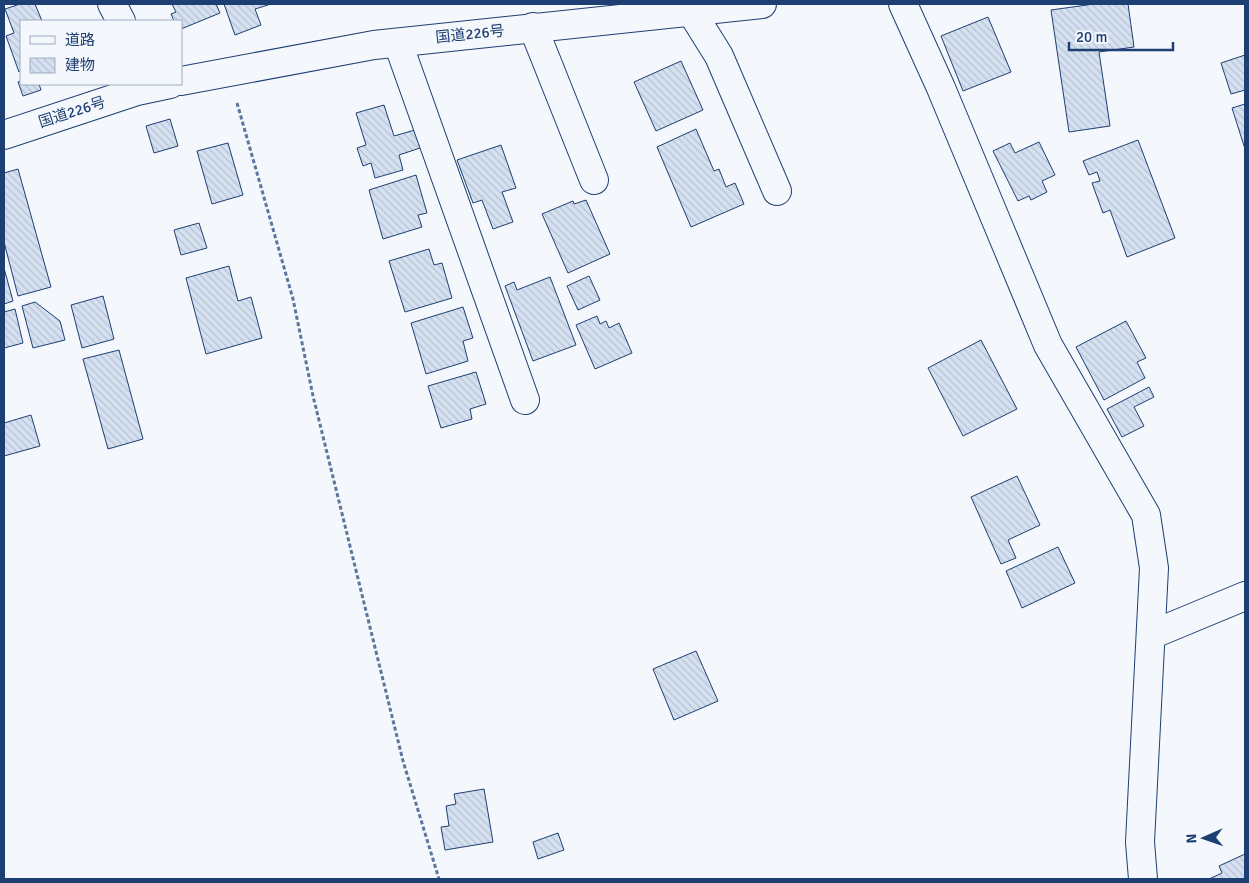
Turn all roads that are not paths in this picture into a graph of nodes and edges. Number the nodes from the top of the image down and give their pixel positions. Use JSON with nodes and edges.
{"nodes":[{"id":1,"x":112,"y":4,"type":"edge"},
{"id":2,"x":762,"y":4,"type":"edge"},
{"id":3,"x":903,"y":4,"type":"edge"},
{"id":4,"x":691,"y":11,"type":"junction"},
{"id":5,"x":120,"y":20,"type":"edge"},
{"id":6,"x":533,"y":27,"type":"junction"},
{"id":7,"x":398,"y":42,"type":"junction"},
{"id":8,"x":182,"y":81,"type":"edge"},
{"id":9,"x":159,"y":85,"type":"edge"},
{"id":10,"x":136,"y":87,"type":"edge"},
{"id":11,"x":4,"y":135,"type":"edge"},
{"id":12,"x":594,"y":180,"type":"dead end"},
{"id":13,"x":776,"y":192,"type":"dead end"},
{"id":14,"x":525,"y":400,"type":"dead end"},
{"id":15,"x":1245,"y":596,"type":"edge"},
{"id":16,"x":1151,"y":635,"type":"junction"},
{"id":17,"x":1143,"y":879,"type":"edge"}],
"edges":[{"from":1,"to":5,"type":"main road"},
{"from":2,"to":4,"type":"main road","name":"国道226号"},
{"from":3,"to":16,"type":"main road"},
{"from":4,"to":6,"type":"main road","name":"国道226号"},
{"from":4,"to":13,"type":"main road"},
{"from":6,"to":7,"type":"main road","name":"国道226号"},
{"from":6,"to":12,"type":"main road"},
{"from":7,"to":8,"type":"main road","name":"国道226号"},
{"from":7,"to":14,"type":"main road"},
{"from":9,"to":10,"type":"main road","name":"国道226号"},
{"from":10,"to":11,"type":"main road","name":"国道226号"},
{"from":15,"to":16,"type":"main road"},
{"from":16,"to":17,"type":"main road"}]}
